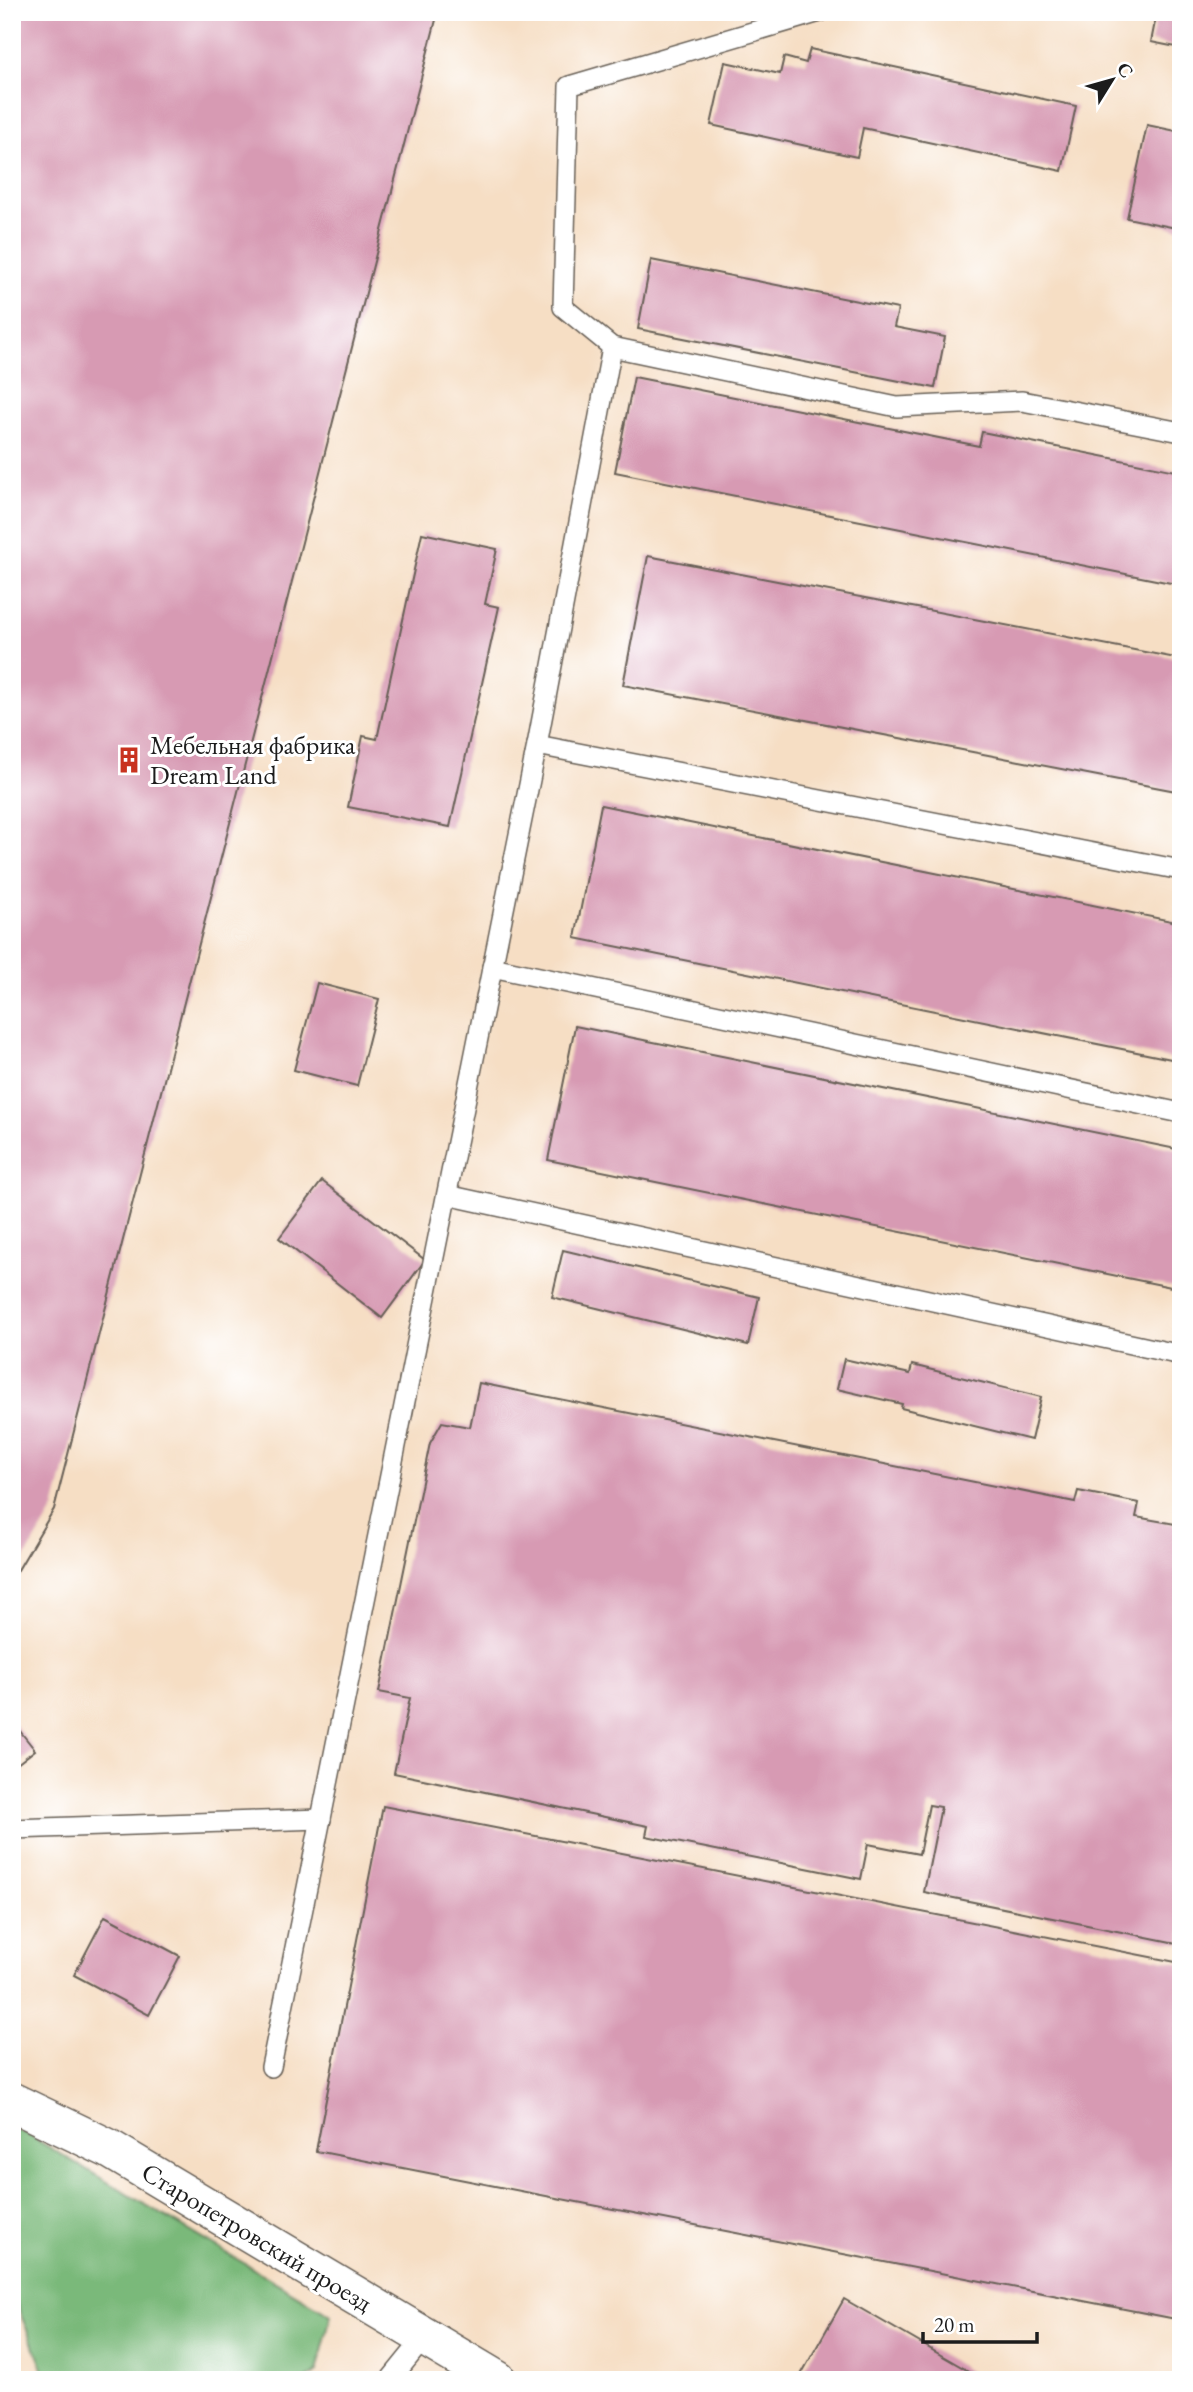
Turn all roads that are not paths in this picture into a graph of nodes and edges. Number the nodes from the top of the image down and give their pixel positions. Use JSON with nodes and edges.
{"nodes":[{"id":1,"x":820,"y":12,"type":"edge"},
{"id":2,"x":612,"y":347,"type":"junction"},
{"id":3,"x":1181,"y":432,"type":"edge"},
{"id":4,"x":537,"y":745,"type":"junction"},
{"id":5,"x":1181,"y":870,"type":"edge"},
{"id":6,"x":492,"y":967,"type":"junction"},
{"id":7,"x":1181,"y":1113,"type":"edge"},
{"id":8,"x":447,"y":1195,"type":"junction"},
{"id":9,"x":1181,"y":1355,"type":"edge"},
{"id":10,"x":321,"y":1819,"type":"junction"},
{"id":11,"x":12,"y":1829,"type":"edge"},
{"id":12,"x":271,"y":2067,"type":"dead end"},
{"id":13,"x":12,"y":2102,"type":"edge"},
{"id":14,"x":424,"y":2338,"type":"junction"},
{"id":15,"x":390,"y":2380,"type":"edge"},
{"id":16,"x":497,"y":2380,"type":"edge"}],
"edges":[{"from":1,"to":2,"type":"lane"},
{"from":2,"to":3,"type":"lane"},
{"from":2,"to":4,"type":"lane"},
{"from":4,"to":5,"type":"lane"},
{"from":4,"to":6,"type":"lane"},
{"from":6,"to":7,"type":"lane"},
{"from":6,"to":8,"type":"lane"},
{"from":8,"to":9,"type":"lane"},
{"from":8,"to":10,"type":"lane"},
{"from":10,"to":11,"type":"lane"},
{"from":10,"to":12,"type":"lane"},
{"from":13,"to":14,"type":"street","name":"Старопетровский проезд"},
{"from":14,"to":15,"type":"lane"},
{"from":14,"to":16,"type":"street","name":"Старопетровский проезд"}]}
